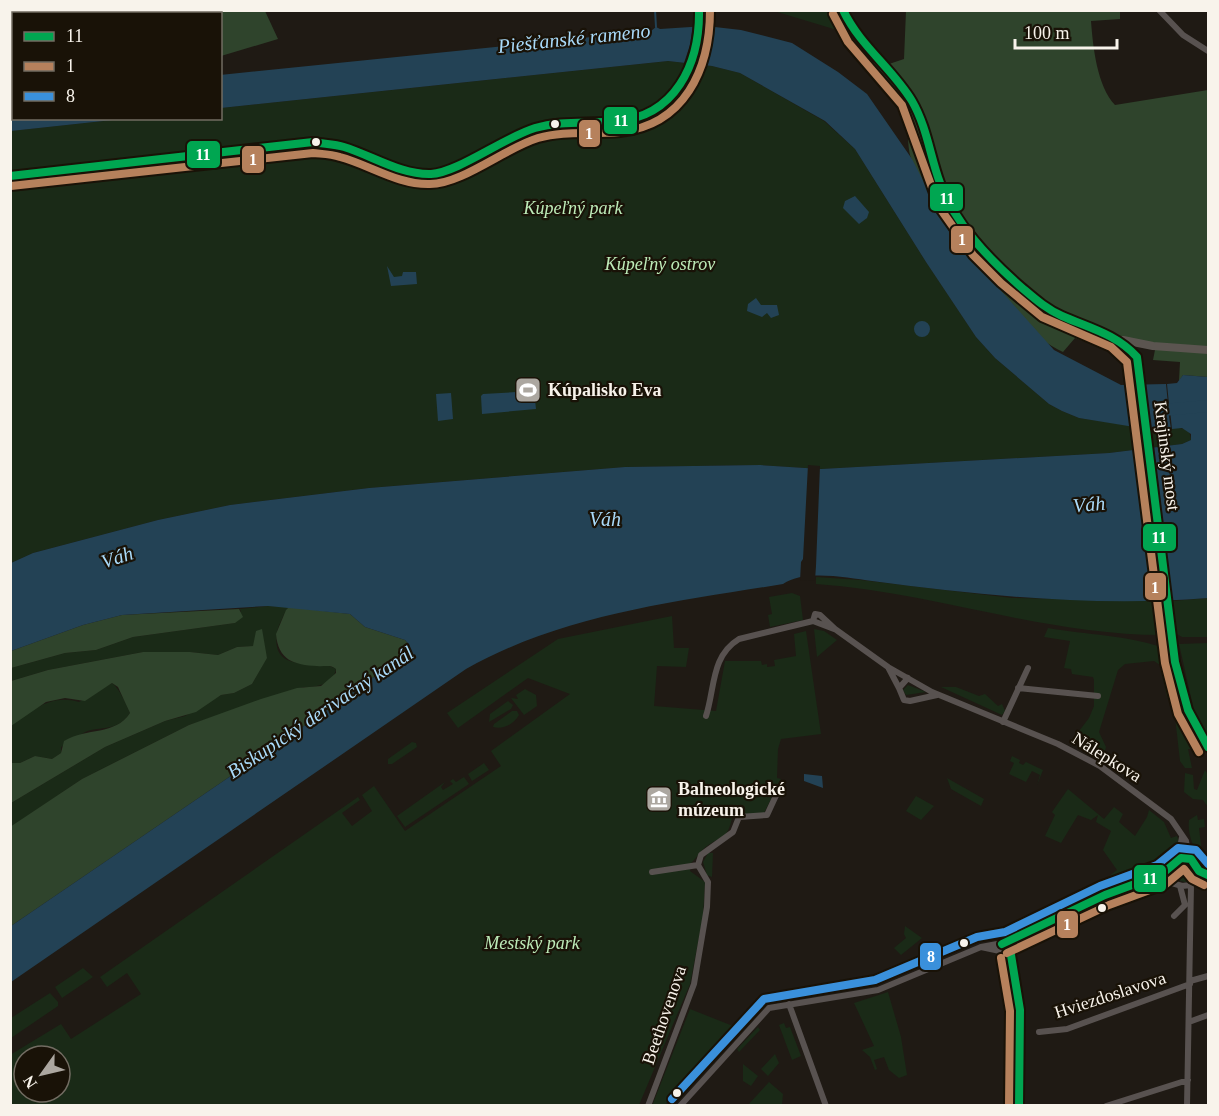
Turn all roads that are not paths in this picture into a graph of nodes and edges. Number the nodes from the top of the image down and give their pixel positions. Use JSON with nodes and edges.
{"nodes":[{"id":1,"x":843,"y":10,"type":"edge"},
{"id":2,"x":1160,"y":10,"type":"edge"},
{"id":3,"x":1209,"y":51,"type":"edge"},
{"id":4,"x":1120,"y":339,"type":"junction"},
{"id":5,"x":1153,"y":346,"type":"junction"},
{"id":6,"x":1209,"y":350,"type":"edge"},
{"id":7,"x":1137,"y":357,"type":"junction"},
{"id":8,"x":888,"y":667,"type":"junction"},
{"id":9,"x":1028,"y":668,"type":"dead end"},
{"id":10,"x":908,"y":678,"type":"junction"},
{"id":11,"x":899,"y":688,"type":"junction"},
{"id":12,"x":1018,"y":688,"type":"junction"},
{"id":13,"x":935,"y":693,"type":"junction"},
{"id":14,"x":1098,"y":696,"type":"dead end"},
{"id":15,"x":706,"y":716,"type":"dead end"},
{"id":16,"x":1003,"y":722,"type":"junction"},
{"id":17,"x":1209,"y":747,"type":"edge"},
{"id":18,"x":779,"y":789,"type":"dead end"},
{"id":19,"x":1182,"y":836,"type":"junction"},
{"id":20,"x":1188,"y":858,"type":"junction"},
{"id":21,"x":1178,"y":859,"type":"junction"},
{"id":22,"x":698,"y":865,"type":"junction"},
{"id":23,"x":1171,"y":867,"type":"junction"},
{"id":24,"x":1199,"y":871,"type":"junction"},
{"id":25,"x":652,"y":872,"type":"dead end"},
{"id":26,"x":1209,"y":874,"type":"edge"},
{"id":27,"x":1197,"y":880,"type":"junction"},
{"id":28,"x":1209,"y":880,"type":"edge"},
{"id":29,"x":1177,"y":884,"type":"junction"},
{"id":30,"x":1191,"y":885,"type":"junction"},
{"id":31,"x":1190,"y":909,"type":"junction"},
{"id":32,"x":1008,"y":944,"type":"junction"},
{"id":33,"x":981,"y":947,"type":"junction"},
{"id":34,"x":1000,"y":951,"type":"junction"},
{"id":35,"x":1008,"y":955,"type":"junction"},
{"id":36,"x":1209,"y":976,"type":"edge"},
{"id":37,"x":1190,"y":983,"type":"junction"},
{"id":38,"x":789,"y":1004,"type":"junction"},
{"id":39,"x":1209,"y":1015,"type":"edge"},
{"id":40,"x":1189,"y":1022,"type":"junction"},
{"id":41,"x":1030,"y":1032,"type":"dead end"},
{"id":42,"x":1039,"y":1032,"type":"dead end"},
{"id":43,"x":1021,"y":1033,"type":"junction"},
{"id":44,"x":1188,"y":1080,"type":"junction"},
{"id":45,"x":648,"y":1106,"type":"edge"},
{"id":46,"x":680,"y":1106,"type":"edge"},
{"id":47,"x":826,"y":1106,"type":"edge"},
{"id":48,"x":1019,"y":1106,"type":"edge"},
{"id":49,"x":1106,"y":1106,"type":"edge"},
{"id":50,"x":1187,"y":1106,"type":"edge"}],
"edges":[{"from":1,"to":4,"type":"main road"},
{"from":2,"to":3,"type":"street"},
{"from":4,"to":5,"type":"main road"},
{"from":4,"to":7,"type":"main road"},
{"from":5,"to":6,"type":"main road"},
{"from":5,"to":7,"type":"main road"},
{"from":7,"to":17,"type":"main road","name":"Krajinský most"},
{"from":8,"to":10,"type":"street","name":"Nálepkova"},
{"from":8,"to":11,"type":"street"},
{"from":8,"to":15,"type":"street","name":"Nálepkova"},
{"from":9,"to":12,"type":"street"},
{"from":10,"to":11,"type":"street"},
{"from":10,"to":13,"type":"street","name":"Nálepkova"},
{"from":11,"to":13,"type":"street"},
{"from":12,"to":14,"type":"street"},
{"from":12,"to":16,"type":"street"},
{"from":13,"to":16,"type":"street","name":"Nálepkova"},
{"from":16,"to":19,"type":"street","name":"Nálepkova"},
{"from":18,"to":22,"type":"street"},
{"from":19,"to":20,"type":"street","name":"Nálepkova"},
{"from":19,"to":21,"type":"street"},
{"from":20,"to":21,"type":"street"},
{"from":20,"to":24,"type":"street"},
{"from":21,"to":23,"type":"street"},
{"from":22,"to":25,"type":"street"},
{"from":22,"to":45,"type":"street","name":"Beethovenova"},
{"from":23,"to":29,"type":"street"},
{"from":23,"to":32,"type":"street"},
{"from":24,"to":26,"type":"street"},
{"from":24,"to":27,"type":"street"},
{"from":27,"to":28,"type":"street"},
{"from":27,"to":30,"type":"street"},
{"from":29,"to":30,"type":"street"},
{"from":29,"to":31,"type":"street"},
{"from":29,"to":32,"type":"street"},
{"from":30,"to":31,"type":"street","name":"Hviezdoslavova"},
{"from":31,"to":37,"type":"street","name":"Hviezdoslavova"},
{"from":32,"to":33,"type":"street"},
{"from":32,"to":34,"type":"street"},
{"from":32,"to":35,"type":"street"},
{"from":33,"to":34,"type":"street"},
{"from":33,"to":38,"type":"street"},
{"from":34,"to":35,"type":"street"},
{"from":35,"to":43,"type":"street"},
{"from":36,"to":37,"type":"street","name":"Hviezdoslavova"},
{"from":37,"to":40,"type":"street","name":"Hviezdoslavova"},
{"from":37,"to":42,"type":"street","name":"Hviezdoslavova"},
{"from":38,"to":46,"type":"street"},
{"from":38,"to":47,"type":"street"},
{"from":39,"to":40,"type":"street"},
{"from":40,"to":44,"type":"street","name":"Hviezdoslavova"},
{"from":41,"to":43,"type":"street"},
{"from":43,"to":48,"type":"street"},
{"from":44,"to":49,"type":"street"},
{"from":44,"to":50,"type":"street","name":"Hviezdoslavova"}]}
